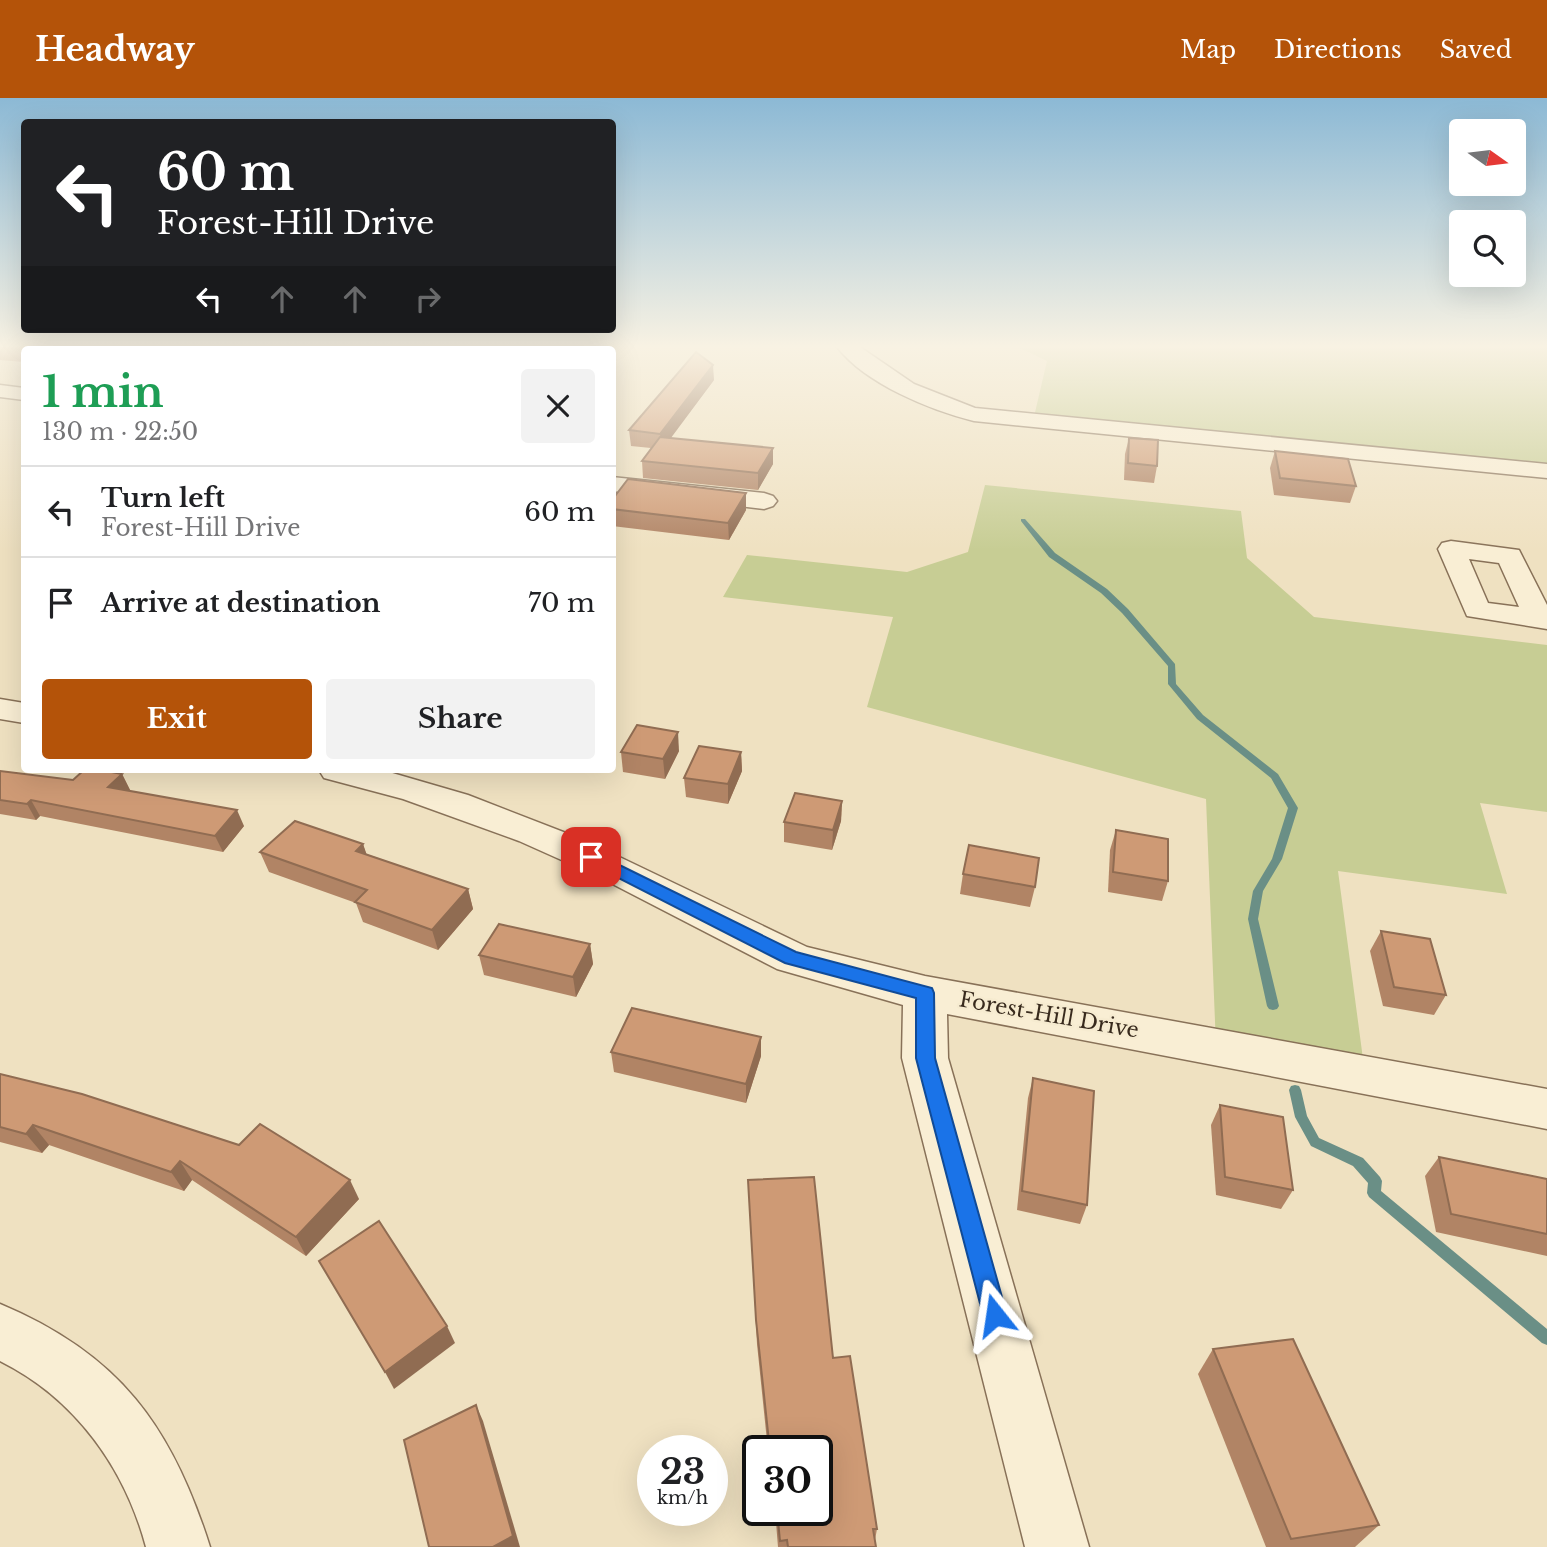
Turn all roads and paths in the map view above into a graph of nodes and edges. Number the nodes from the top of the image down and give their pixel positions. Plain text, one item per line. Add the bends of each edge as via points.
1 (980, 415) edge
2 (1547, 471) edge
3 (616, 484) edge
4 (764, 501) dead end
5 (0, 709) edge
6 (21, 712) edge
7 (346, 773) edge
8 (925, 993) junction
9 (1547, 1109) edge
10 (0, 1332) edge
11 (178, 1547) edge
12 (1057, 1547) edge

1 - 2 street
3 - 4 street
5 - 6 street
7 - 8 street, Forest-Hill Drive via 534,833 792,958
8 - 9 street, Forest-Hill Drive
8 - 12 street via 925,1058
10 - 11 street via 25,1342 87,1386 137,1445

